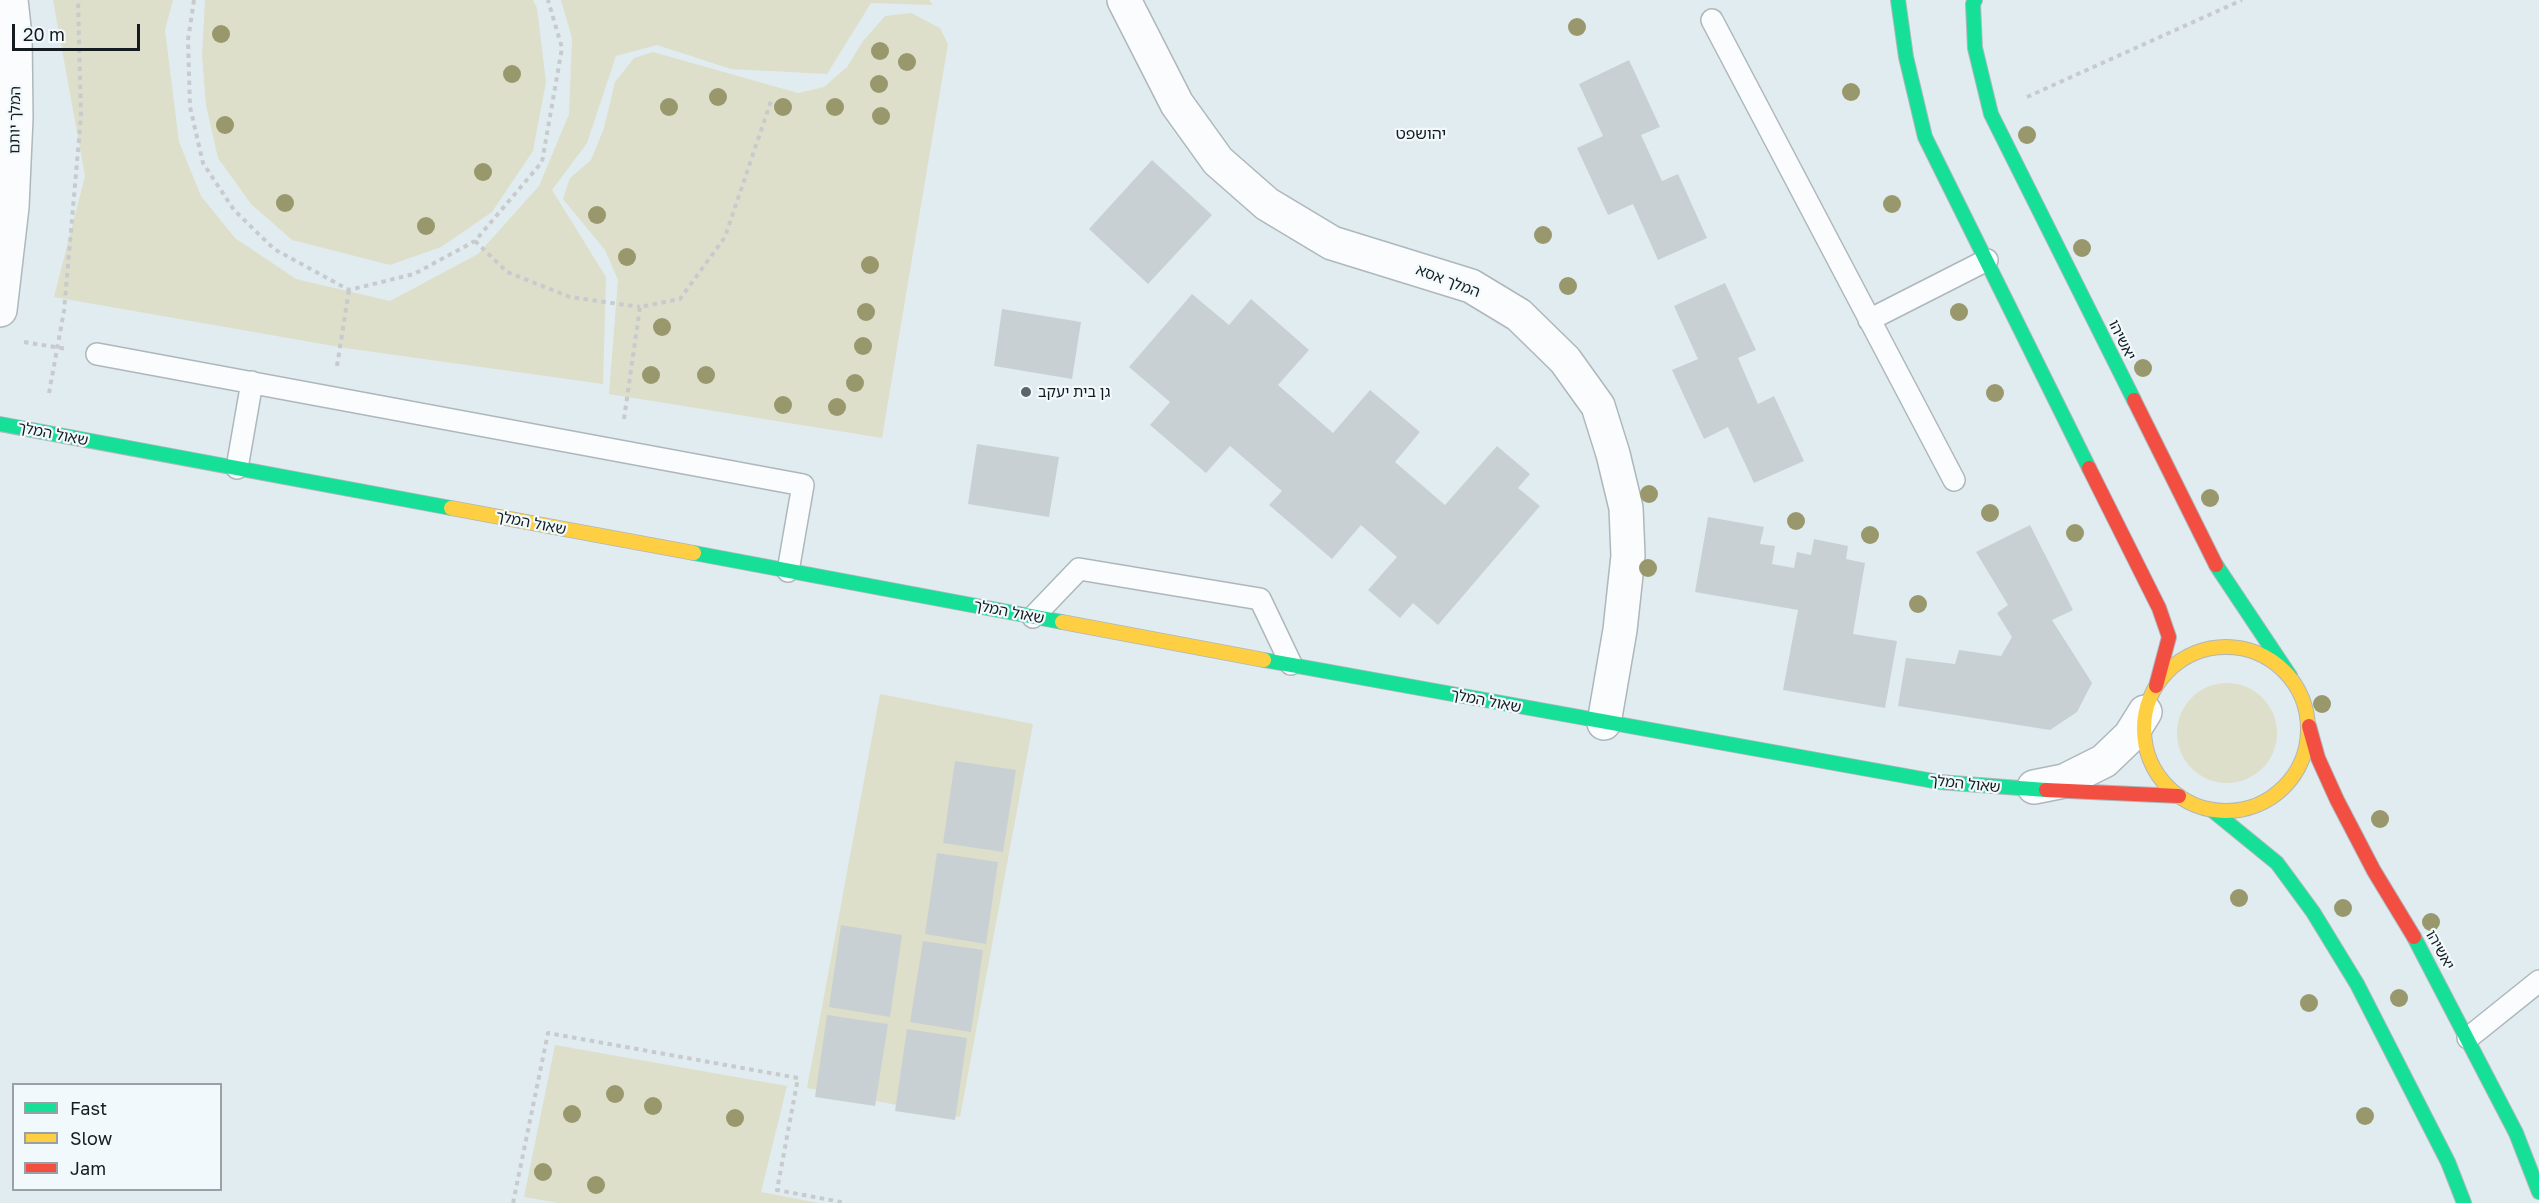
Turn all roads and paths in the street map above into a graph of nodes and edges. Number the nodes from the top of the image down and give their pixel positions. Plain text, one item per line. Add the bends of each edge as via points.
1 (11, 0) edge
2 (78, 0) edge
3 (194, 0) edge
4 (548, 0) edge
5 (1124, 0) edge
6 (1899, 0) edge
7 (1975, 0) edge
8 (2242, 0) edge
9 (1712, 20) dead end
10 (771, 101) dead end
11 (1991, 114) junction
12 (475, 241) junction
13 (1987, 260) junction
14 (350, 290) junction
15 (640, 307) junction
16 (0, 310) edge
17 (1869, 320) junction
18 (23, 341) dead end
19 (57, 347) junction
20 (97, 354) joint
21 (252, 382) junction
22 (331, 397) junction
23 (0, 424) edge
24 (42, 432) junction
25 (620, 451) junction
26 (237, 468) junction
27 (1954, 480) dead end
28 (788, 571) junction
29 (1033, 617) junction
30 (1290, 664) junction
31 (2290, 676) junction
32 (2150, 699) junction
33 (1604, 723) junction
34 (2309, 726) junction
35 (2019, 789) junction
36 (2179, 796) junction
37 (2212, 810) junction
38 (2539, 981) edge
39 (2468, 1038) junction
40 (2539, 1192) edge
41 (513, 1203) edge
42 (846, 1203) edge
43 (2464, 1203) edge

1 - 16 street, המלך יותם via 16,118 12,207
2 - 19 path via 81,116 64,311
3 - 14 path via 188,40 190,107 203,163 234,210 274,249
4 - 12 path via 562,48 542,162
5 - 33 street, המלך אסא via 1177,104 1218,161 1267,204 1332,243 1471,286 1519,315 1565,360 1599,406 1626,508 1628,556
6 - 13 street via 1906,57 1925,137
7 - 11 street, יאשיהו via 1975,48
8 - 11 path
9 - 17 lane
10 - 15 path via 725,237 680,299
11 - 31 street, יאשיהו via 2220,573
12 - 14 path via 414,274
12 - 15 path via 507,272 549,289 570,297
13 - 17 lane
13 - 32 street via 2159,608 2169,637
14 - 22 path
15 - 25 path
17 - 27 lane
18 - 19 path
19 - 20 path
19 - 24 path
20 - 21 lane
21 - 22 lane
21 - 26 lane
22 - 25 lane
23 - 24 street, שאול המלך
24 - 26 street, שאול המלך
25 - 28 lane via 803,485
26 - 28 street, שאול המלך
28 - 29 street, שאול המלך
29 - 30 street, שאול המלך
29 - 30 lane via 1079,569 1260,599
30 - 33 street, שאול המלך
31 - 32 street via 2270,659 2246,649 2220,646 2195,653 2172,666
31 - 34 street via 2303,699
32 - 35 street, שאול המלך via 2130,736 2104,761 2064,781
32 - 36 street via 2144,736 2150,759 2161,780
33 - 35 street, שאול המלך via 1939,782
34 - 37 street via 2306,750 2296,772 2280,790 2260,804
34 - 39 street, יאשיהו via 2337,800
35 - 36 street, שאול המלך
36 - 37 street
37 - 43 street via 2277,863 2313,912 2362,994 2448,1162
38 - 39 lane
39 - 40 street, יאשיהו via 2516,1132
41 - 42 path via 548,1033 798,1078 777,1190

